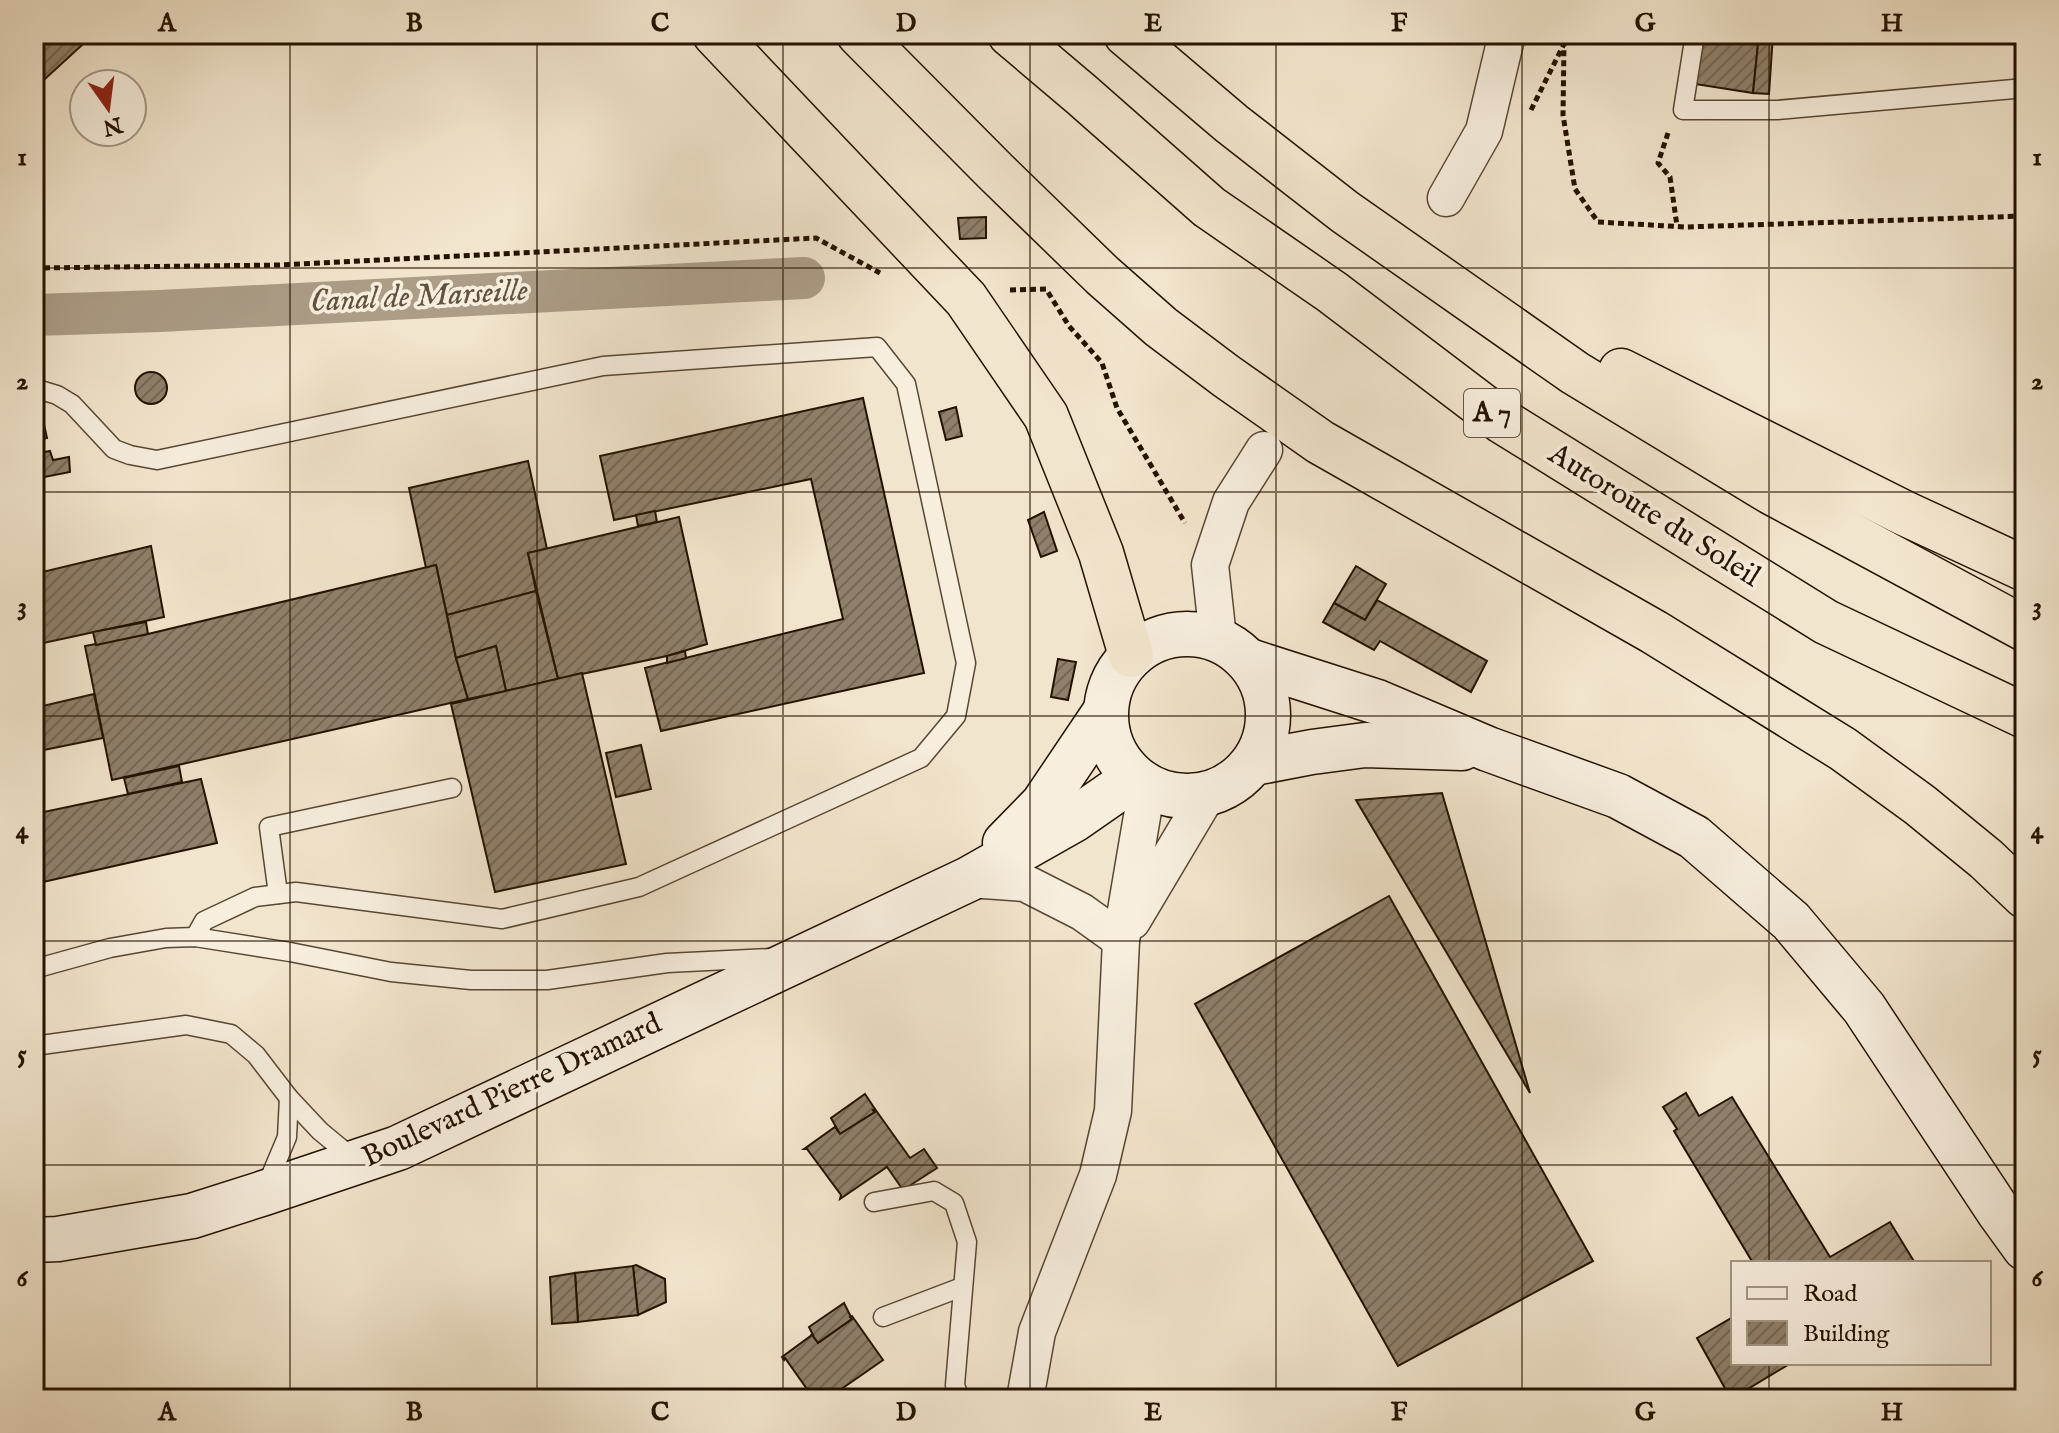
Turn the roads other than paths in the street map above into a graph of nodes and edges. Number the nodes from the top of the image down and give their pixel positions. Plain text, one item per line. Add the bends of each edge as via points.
1 (715, 34) edge
2 (859, 34) edge
3 (1010, 34) edge
4 (1126, 34) edge
5 (1507, 34) edge
6 (1695, 34) edge
7 (2025, 88) edge
8 (1446, 198) dead end
9 (1449, 285) junction
10 (34, 388) edge
11 (1264, 450) dead end
12 (2025, 569) edge
13 (2025, 629) edge
14 (1234, 650) junction
15 (1131, 655) junction
16 (1105, 712) junction
17 (2025, 716) edge
18 (1488, 749) junction
19 (1254, 763) junction
20 (1141, 783) junction
21 (452, 788) dead end
22 (1207, 795) junction
23 (969, 879) junction
24 (278, 894) junction
25 (2025, 896) edge
26 (195, 937) junction
27 (1121, 940) junction
28 (802, 957) junction
29 (34, 969) edge
30 (34, 1046) edge
31 (289, 1098) junction
32 (358, 1162) junction
33 (264, 1193) junction
34 (874, 1202) dead end
35 (34, 1240) edge
36 (2025, 1248) edge
37 (962, 1287) junction
38 (883, 1317) dead end
39 (960, 1399) edge
40 (1025, 1399) edge

1 - 15 highway via 966,299 1046,416 1101,553
2 - 25 highway via 1102,275 1226,376 1320,442 1654,632 1843,749 1920,805
3 - 17 highway, Autoroute du Soleil / A 7 via 1209,207 1502,421 1826,622
4 - 9 highway, A 7 via 1307,183
5 - 8 street via 1484,131
6 - 7 lane via 1683,110 1777,110
9 - 12 highway
9 - 13 highway, A 7 via 1575,373 1771,492
10 - 24 lane via 72,404 114,449 157,460 603,366 877,347 906,384 966,663 956,716 921,758 639,887 502,919
11 - 14 street via 1231,502 1210,565
14 - 15 street via 1188,633 1157,639
14 - 18 street
14 - 19 street via 1266,692 1268,729
15 - 16 street via 1112,681
16 - 20 street via 1112,749
16 - 23 street, Boulevard Pierre Dramard via 1043,804
18 - 19 street via 1365,745
18 - 36 street via 1618,796 1694,837 1791,921 1864,1008
19 - 22 street via 1233,783
20 - 22 street via 1176,796
20 - 23 street, Boulevard Pierre Dramard
20 - 27 street
21 - 24 lane via 269,827
22 - 27 street
23 - 27 street via 1025,883 1082,912
23 - 28 street, Boulevard Pierre Dramard
24 - 26 lane via 255,897 204,921
26 - 28 lane via 391,972 471,980 547,980 667,963
26 - 29 lane via 110,948
27 - 40 street via 1113,1111 1098,1175 1037,1332
28 - 32 street, Boulevard Pierre Dramard via 398,1148
30 - 31 lane via 186,1025 231,1034 256,1055
31 - 32 lane
31 - 33 lane via 287,1137
32 - 33 street, Boulevard Pierre Dramard
33 - 35 street, Boulevard Pierre Dramard via 192,1216
34 - 37 lane via 934,1191 954,1203 967,1242
37 - 38 lane
37 - 39 lane via 955,1385

